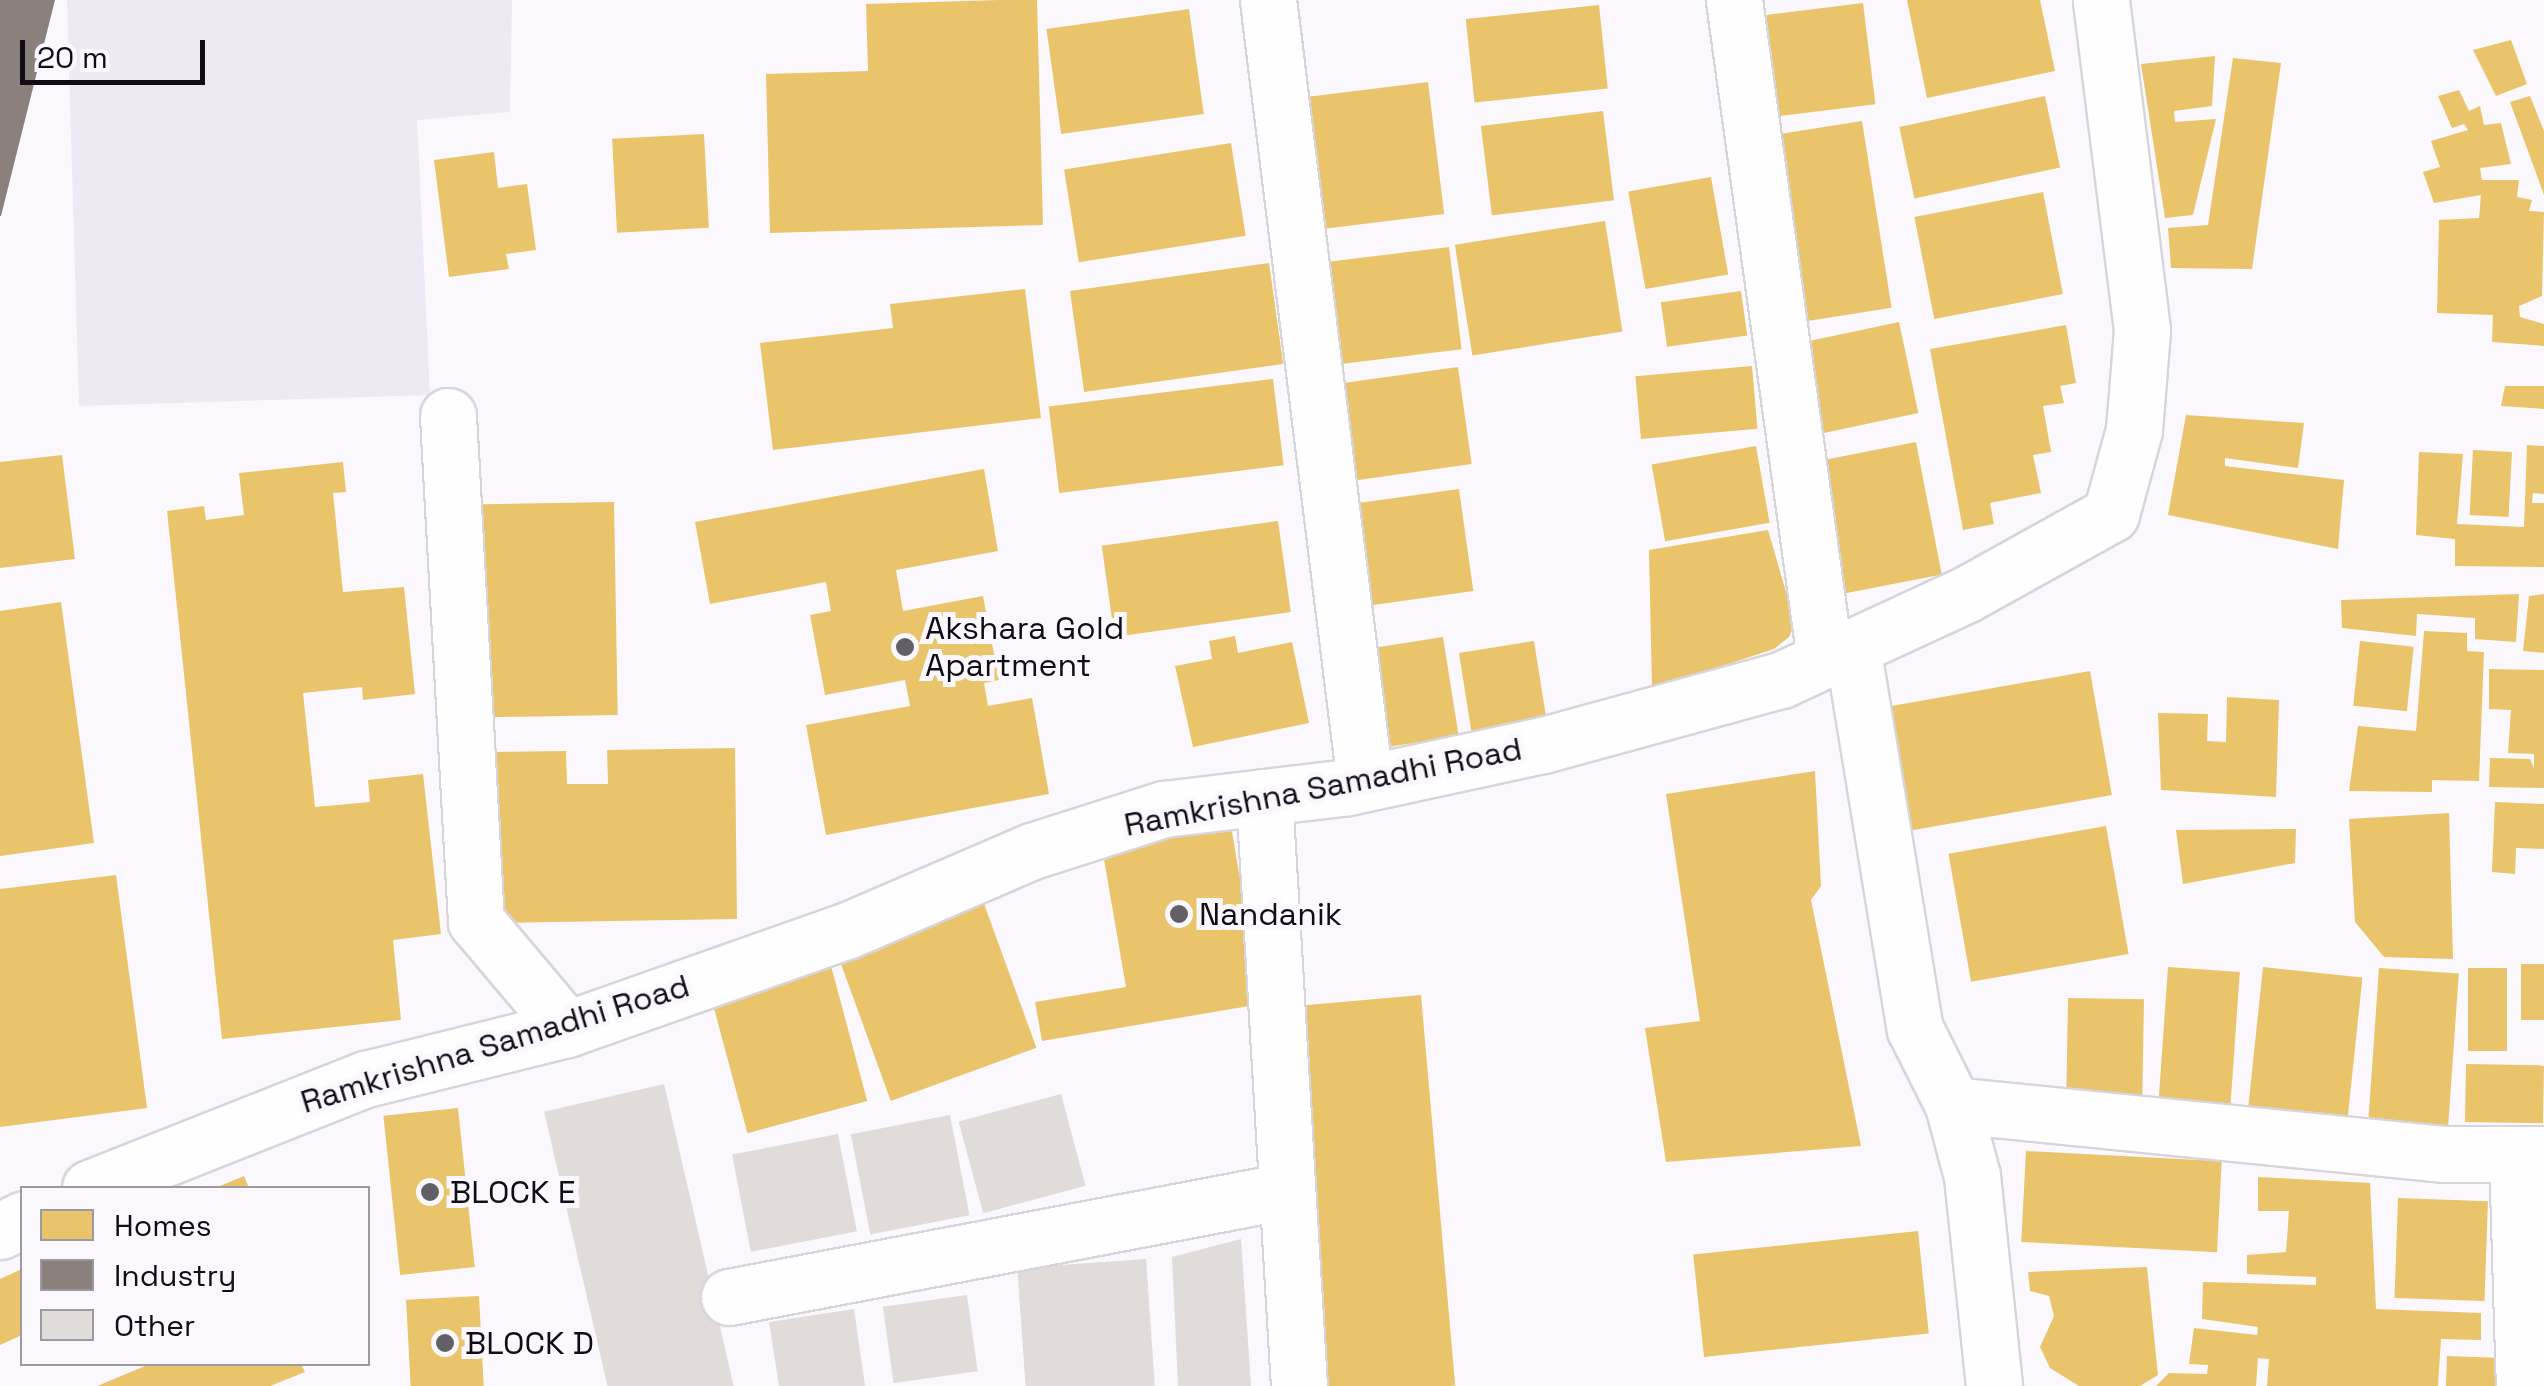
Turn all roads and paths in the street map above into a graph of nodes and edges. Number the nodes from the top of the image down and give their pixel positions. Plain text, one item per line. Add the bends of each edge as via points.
1 (1268, 0) edge
2 (1734, 0) edge
3 (2101, 0) edge
4 (448, 416) dead end
5 (1838, 653) junction
6 (1365, 782) junction
7 (1264, 797) junction
8 (566, 1029) junction
9 (1952, 1105) junction
10 (2531, 1154) edge
11 (95, 1186) edge
12 (1286, 1191) junction
13 (729, 1297) dead end
14 (1299, 1386) edge
15 (1994, 1386) edge
16 (2524, 1386) edge

1 - 6 street
2 - 5 street
3 - 5 street, Ramkrishna Samadhi Road via 2142,330 2134,430 2111,514 1965,595
4 - 8 street via 476,922
5 - 6 street, Ramkrishna Samadhi Road via 1781,680 1543,745
5 - 9 street via 1915,1029
6 - 7 street, Ramkrishna Samadhi Road
7 - 8 street, Ramkrishna Samadhi Road via 1164,809 1032,851 846,931
7 - 12 street
8 - 11 street, Ramkrishna Samadhi Road via 366,1079
9 - 10 street via 2445,1154
9 - 15 street via 1972,1176
10 - 16 street
12 - 13 street
12 - 14 street

